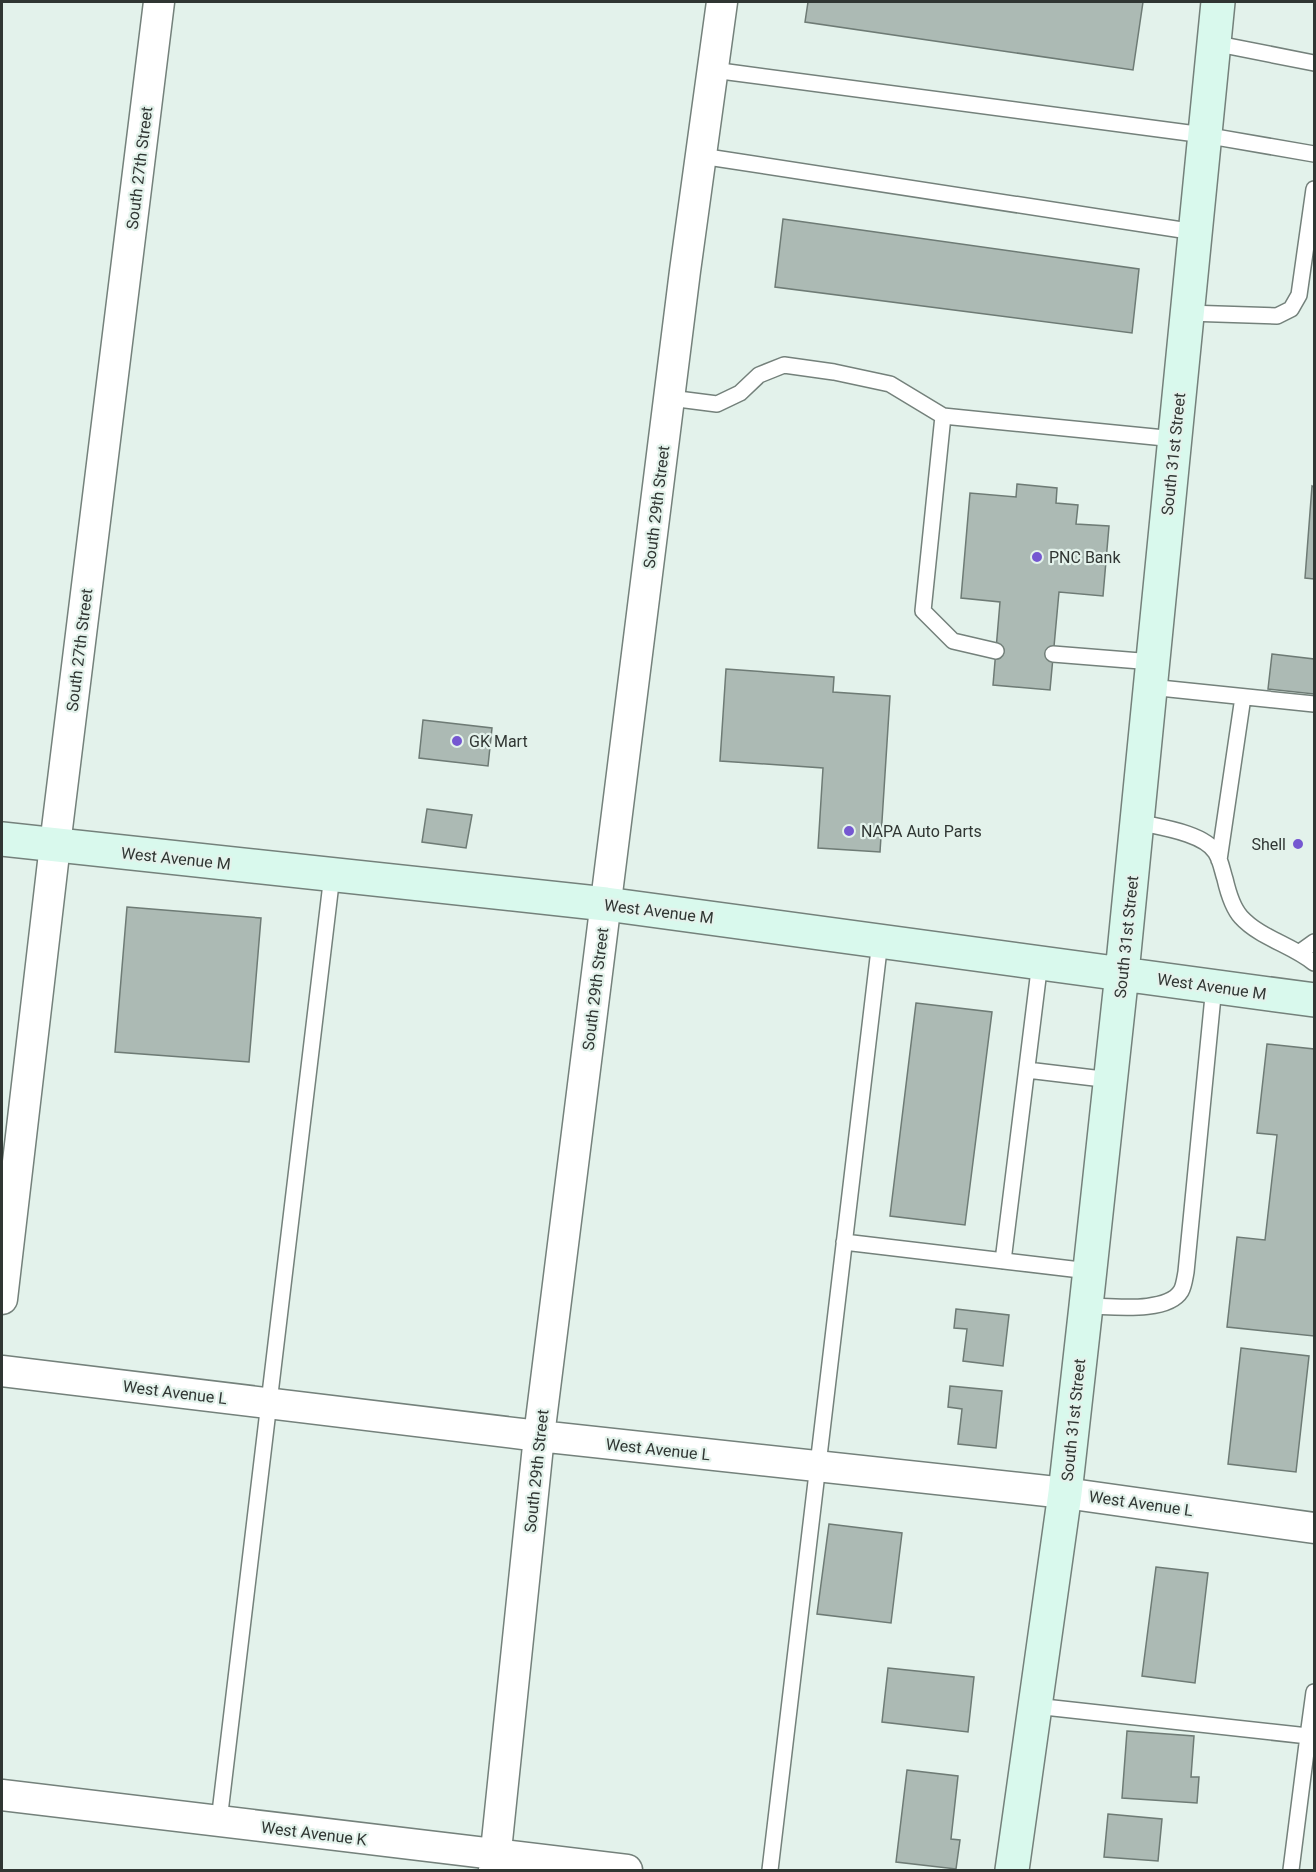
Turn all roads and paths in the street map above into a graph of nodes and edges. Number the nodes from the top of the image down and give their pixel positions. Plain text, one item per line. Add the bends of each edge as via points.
1 (159, 2) edge
2 (722, 2) edge
3 (1218, 2) edge
4 (1214, 43) junction
5 (1314, 63) edge
6 (713, 70) junction
7 (1204, 135) junction
8 (1314, 154) edge
9 (701, 156) junction
10 (1314, 189) edge
11 (1195, 232) junction
12 (1187, 313) junction
13 (669, 398) junction
14 (943, 416) junction
15 (1175, 439) junction
16 (996, 651) dead end
17 (1053, 654) dead end
18 (1151, 675) junction
19 (1243, 697) junction
20 (1314, 704) edge
21 (1137, 822) junction
22 (2, 839) edge
23 (55, 845) junction
24 (1219, 860) junction
25 (332, 875) junction
26 (606, 904) junction
27 (880, 941) junction
28 (1314, 942) edge
29 (1300, 952) junction
30 (1040, 962) junction
31 (1314, 963) edge
32 (1122, 973) junction
33 (1214, 986) junction
34 (1314, 1000) edge
35 (1027, 1070) junction
36 (1111, 1080) junction
37 (844, 1242) junction
38 (1003, 1261) junction
39 (1089, 1270) junction
40 (2, 1299) edge
41 (1086, 1306) junction
42 (2, 1371) edge
43 (269, 1403) junction
44 (539, 1436) junction
45 (818, 1466) junction
46 (1065, 1493) junction
47 (1314, 1528) edge
48 (1314, 1692) edge
49 (1035, 1706) junction
50 (1308, 1736) junction
51 (2, 1796) edge
52 (219, 1821) junction
53 (495, 1863) edge
54 (627, 1870) edge
55 (770, 1870) edge
56 (1012, 1870) edge
57 (1291, 1870) edge

1 - 23 street, South 27th Street
2 - 6 street, South 29th Street
3 - 4 main road, South 31st Street
4 - 5 lane
4 - 7 main road, South 31st Street
6 - 7 lane
6 - 9 street, South 29th Street
7 - 8 lane
7 - 11 main road, South 31st Street
9 - 11 lane
9 - 13 street, South 29th Street
10 - 12 lane via 1299,295 1291,309 1277,315
11 - 12 main road, South 31st Street
12 - 15 main road, South 31st Street
13 - 14 lane via 717,404 740,393 759,375 784,365 890,384
13 - 26 street, South 29th Street
14 - 15 lane
14 - 16 lane via 923,611 954,641
15 - 18 main road, South 31st Street
17 - 18 lane
18 - 19 lane
18 - 21 main road, South 31st Street
19 - 20 lane
19 - 24 lane
21 - 24 lane via 1204,840
21 - 32 main road, South 31st Street
22 - 23 main road, West Avenue M
23 - 25 main road, West Avenue M
23 - 40 street, South 27th Street
24 - 29 lane via 1240,916
25 - 26 main road, West Avenue M
25 - 43 lane
26 - 27 main road, West Avenue M
26 - 44 street, South 29th Street
27 - 30 main road, West Avenue M
27 - 37 lane
28 - 29 lane
29 - 31 lane
30 - 32 main road, West Avenue M
30 - 35 lane
32 - 33 main road, West Avenue M
32 - 36 main road, South 31st Street
33 - 34 main road, West Avenue M
33 - 41 lane via 1182,1290 1171,1301 1152,1306
35 - 36 lane
35 - 38 lane
36 - 39 main road, South 31st Street
37 - 38 lane
37 - 45 lane
38 - 39 lane
39 - 41 main road, South 31st Street
41 - 46 main road, South 31st Street
42 - 43 street, West Avenue L
43 - 44 street, West Avenue L
43 - 52 lane
44 - 45 street, West Avenue L
44 - 53 street, South 29th Street
45 - 46 street, West Avenue L
45 - 55 lane
46 - 47 street, West Avenue L
46 - 49 main road, South 31st Street
48 - 50 lane
49 - 50 lane
49 - 56 main road, South 31st Street
50 - 57 lane
51 - 52 street, West Avenue K
52 - 53 street, West Avenue K
53 - 54 street, West Avenue K

